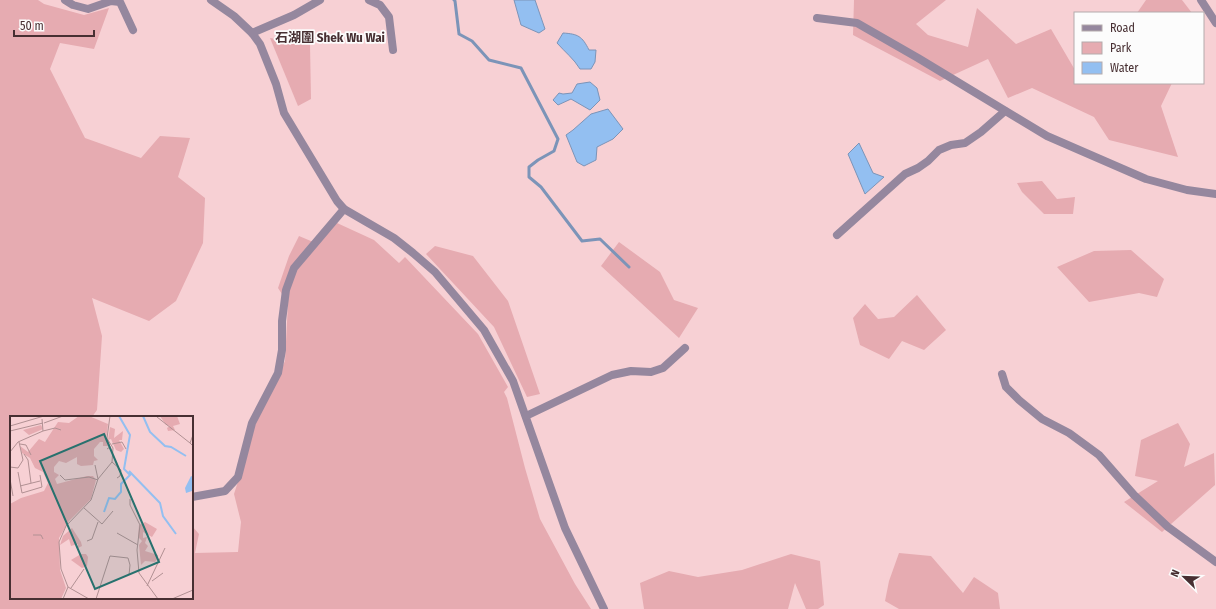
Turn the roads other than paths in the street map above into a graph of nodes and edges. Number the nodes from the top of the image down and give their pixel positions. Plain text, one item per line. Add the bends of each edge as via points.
1 (65, 0) edge
2 (211, 0) edge
3 (320, 0) edge
4 (369, 0) edge
5 (1201, 0) edge
6 (817, 18) dead end
7 (1216, 24) edge
8 (133, 30) dead end
9 (252, 33) junction
10 (393, 50) dead end
11 (1005, 111) junction
12 (1216, 194) edge
13 (344, 209) junction
14 (837, 235) dead end
15 (685, 348) dead end
16 (1002, 374) dead end
17 (526, 416) junction
18 (193, 497) edge
19 (1216, 562) edge
20 (604, 609) edge

1 - 8 street via 88,9 111,1 120,2
2 - 9 street
3 - 9 street via 294,15
4 - 10 street via 380,5 389,17
5 - 7 street
6 - 11 street via 857,23
9 - 13 street via 260,44 276,84 284,113
11 - 12 street via 1047,136 1146,179 1187,190
11 - 14 street via 965,143 939,150 918,168 905,174
13 - 17 street via 394,238 435,272 484,330 513,381
13 - 18 street via 294,268 286,290 278,373 252,423 238,478 225,491
15 - 17 street via 663,368 651,372 631,371 612,375
16 - 19 street via 1006,386 1019,400 1042,419 1069,433 1099,455 1168,527
17 - 20 street via 565,528

